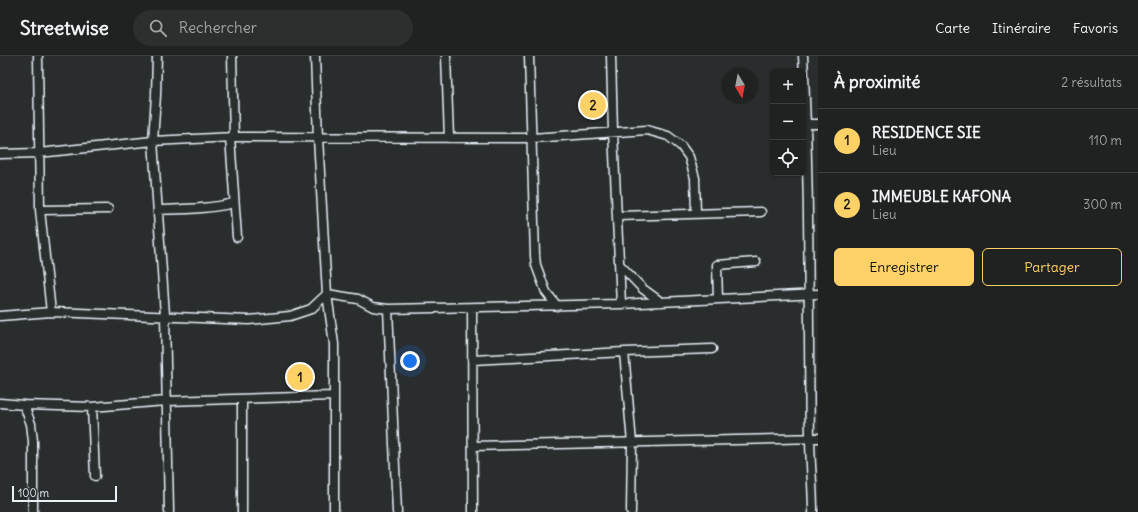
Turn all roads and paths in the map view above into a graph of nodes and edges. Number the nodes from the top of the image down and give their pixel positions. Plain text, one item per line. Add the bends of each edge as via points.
1 (38, 56) edge
2 (157, 56) edge
3 (232, 56) edge
4 (315, 56) edge
5 (446, 56) edge
6 (529, 56) edge
7 (611, 56) edge
8 (803, 56) edge
9 (807, 124) junction
10 (818, 124) edge
11 (613, 132) junction
12 (232, 137) junction
13 (318, 138) junction
14 (449, 138) junction
15 (532, 138) junction
16 (153, 141) junction
17 (39, 153) junction
18 (0, 154) edge
19 (234, 203) junction
20 (108, 209) dead end
21 (40, 210) junction
22 (158, 210) junction
23 (761, 212) dead end
24 (696, 214) junction
25 (617, 216) junction
26 (237, 237) dead end
27 (756, 262) dead end
28 (620, 265) junction
29 (327, 294) junction
30 (814, 294) edge
31 (718, 299) junction
32 (661, 302) junction
33 (621, 304) junction
34 (557, 306) junction
35 (472, 308) junction
36 (388, 310) junction
37 (51, 312) junction
38 (165, 315) junction
39 (0, 316) edge
40 (712, 349) dead end
41 (624, 352) junction
42 (473, 360) junction
43 (333, 396) junction
44 (242, 398) junction
45 (166, 401) junction
46 (0, 403) edge
47 (24, 405) junction
48 (92, 407) junction
49 (814, 438) edge
50 (632, 442) junction
51 (473, 446) junction
52 (95, 476) dead end
53 (33, 512) edge
54 (168, 512) edge
55 (242, 512) edge
56 (334, 512) edge
57 (397, 512) edge
58 (472, 512) edge
59 (631, 512) edge
60 (813, 512) edge

1 - 17 street
2 - 16 street
3 - 12 street
4 - 13 street
5 - 14 street
6 - 15 street
7 - 11 street
8 - 9 street
9 - 10 street
9 - 30 street
11 - 15 street
11 - 24 street via 647,130 668,136 681,146 689,157 695,178
11 - 25 street
12 - 13 street
12 - 16 street
12 - 19 street
13 - 14 street
13 - 29 street
14 - 15 street
15 - 34 street via 536,261 546,292
16 - 17 street
16 - 22 street
17 - 18 street
17 - 21 street
19 - 22 street via 203,209
19 - 26 street
20 - 21 street
21 - 37 street
22 - 38 street
23 - 24 street
24 - 25 street
25 - 28 street
27 - 31 street via 717,265
28 - 32 street via 643,289
28 - 33 street
29 - 36 street via 358,299 373,307
29 - 38 street via 311,309 290,316 249,320
29 - 43 street via 334,344
30 - 31 street
30 - 49 street
31 - 32 street
32 - 33 street
33 - 34 street
34 - 35 street
35 - 36 street
35 - 42 street
36 - 57 street
37 - 38 street
37 - 39 street
38 - 45 street
40 - 41 street
41 - 42 street
41 - 50 street
42 - 51 street
43 - 44 street
43 - 56 street
44 - 45 street
44 - 55 street
45 - 48 street
45 - 54 street
46 - 47 street
47 - 48 street
47 - 53 street via 33,441
48 - 52 street
49 - 50 street
49 - 60 street
50 - 51 street
50 - 59 street
51 - 58 street

